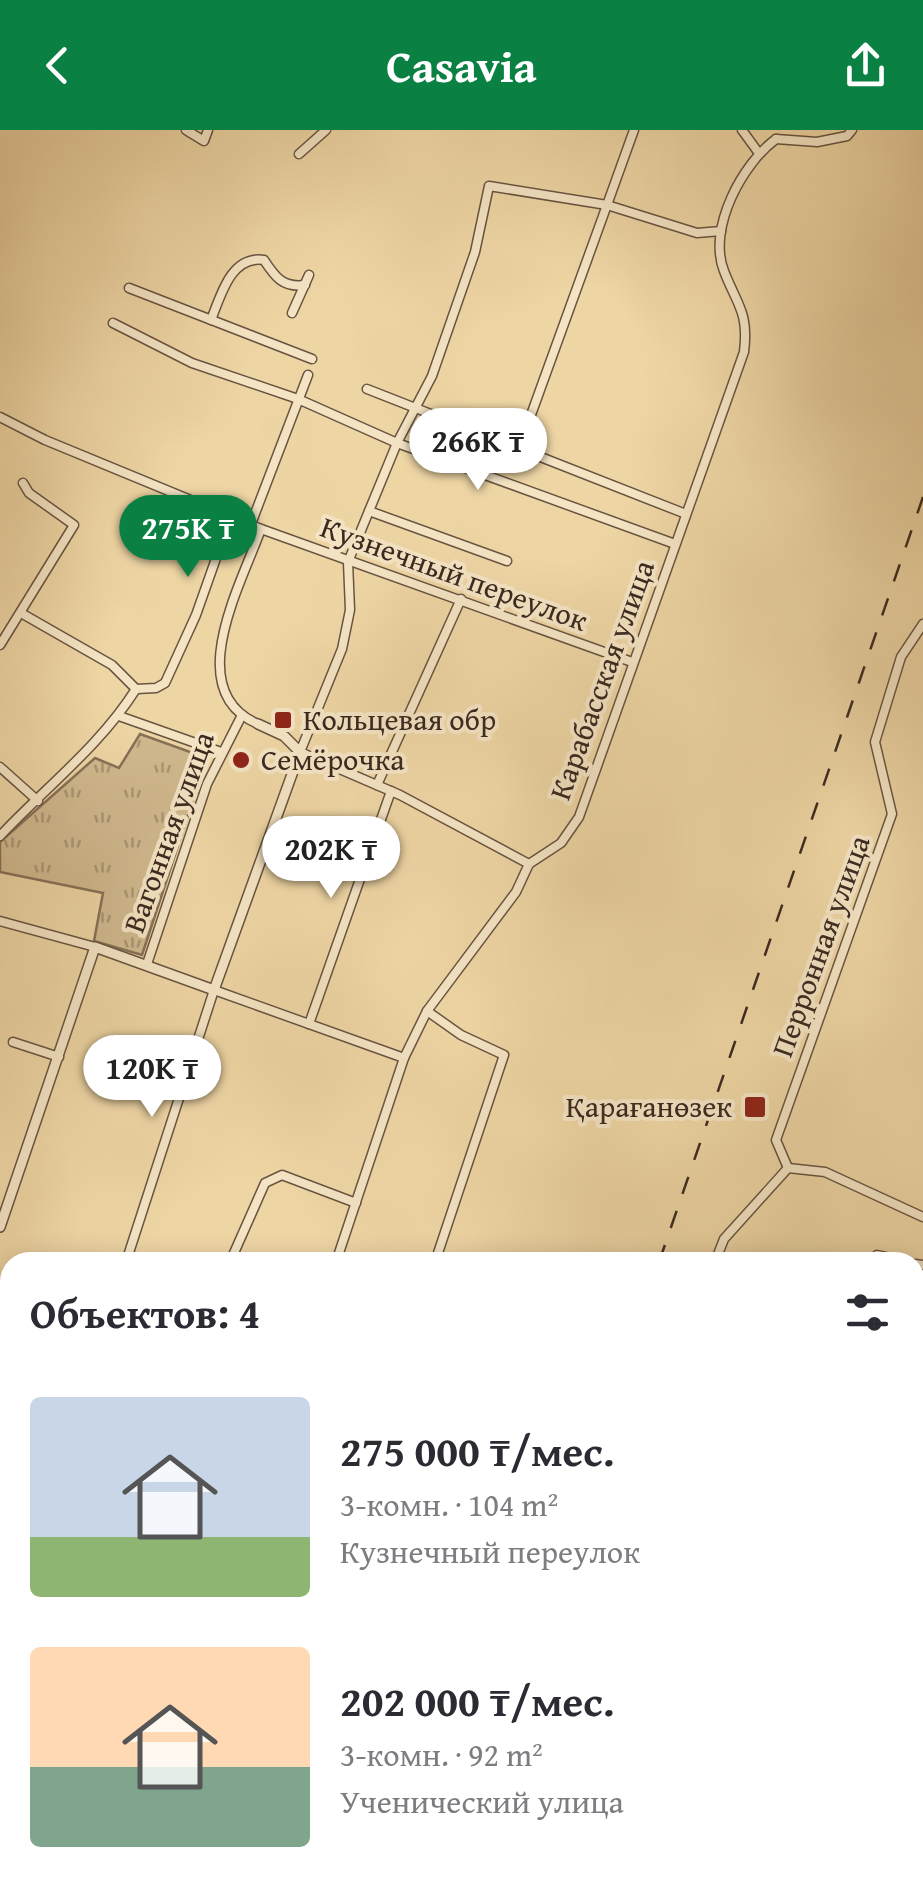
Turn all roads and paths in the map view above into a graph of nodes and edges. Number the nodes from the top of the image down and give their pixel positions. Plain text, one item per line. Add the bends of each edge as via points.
1 (186, 130) edge
2 (208, 130) edge
3 (326, 130) edge
4 (634, 130) edge
5 (742, 130) edge
6 (852, 130) edge
7 (778, 134) edge
8 (758, 152) junction
9 (299, 154) dead end
10 (608, 205) junction
11 (721, 231) junction
12 (310, 275) dead end
13 (306, 284) junction
14 (130, 288) dead end
15 (292, 314) dead end
16 (211, 320) junction
17 (113, 323) dead end
18 (312, 359) dead end
19 (308, 375) dead end
20 (367, 389) dead end
21 (298, 398) junction
22 (416, 406) junction
23 (0, 417) edge
24 (396, 443) junction
25 (519, 448) junction
26 (24, 483) dead end
27 (368, 511) junction
28 (686, 514) junction
29 (230, 516) junction
30 (250, 524) junction
31 (260, 528) junction
32 (675, 544) junction
33 (507, 561) dead end
34 (348, 562) junction
35 (462, 599) junction
36 (21, 612) junction
37 (923, 624) edge
38 (0, 645) edge
39 (632, 662) junction
40 (136, 689) junction
41 (119, 716) junction
42 (240, 717) junction
43 (258, 724) joint
44 (221, 752) junction
45 (300, 752) junction
46 (0, 767) edge
47 (377, 785) junction
48 (391, 791) junction
49 (38, 800) junction
50 (0, 836) edge
51 (529, 864) junction
52 (0, 920) edge
53 (95, 947) junction
54 (147, 964) junction
55 (214, 990) junction
56 (427, 1010) junction
57 (309, 1024) junction
58 (14, 1042) dead end
59 (59, 1057) junction
60 (404, 1058) junction
61 (788, 1168) junction
62 (356, 1204) junction
63 (923, 1217) edge
64 (0, 1227) edge
65 (129, 1252) edge
66 (234, 1252) edge
67 (339, 1252) edge
68 (438, 1252) edge
69 (719, 1252) edge

1 - 2 street via 204,140
3 - 9 street
4 - 10 street
5 - 8 street
6 - 7 street via 818,142
7 - 8 street
8 - 11 street
10 - 11 street via 697,233
10 - 22 street via 490,186 470,266
10 - 25 street
11 - 28 street, Карабасская улица via 724,270 748,328
12 - 13 street
13 - 15 street
13 - 16 street via 289,286 264,260 249,260 235,269
14 - 16 street
16 - 18 street
17 - 21 street via 192,363
19 - 21 street
20 - 22 street
21 - 24 street
21 - 30 street
22 - 24 street
22 - 25 street
23 - 29 street, Кузнечный переулок
24 - 27 street
24 - 32 street
25 - 28 street
26 - 36 street via 74,525
27 - 33 street, Кузнечный переулок
27 - 34 street
28 - 32 street, Карабасская улица
29 - 30 street, Кузнечный переулок
29 - 40 street via 164,683
30 - 31 street, Кузнечный переулок
31 - 34 street, Кузнечный переулок
31 - 42 street via 217,656 219,683
32 - 39 street, Карабасская улица
34 - 35 street, Кузнечный переулок
34 - 45 street via 350,610 342,650
35 - 39 street, Кузнечный переулок
35 - 47 street
36 - 38 street
36 - 40 street via 112,665
37 - 61 street, Перронная улица via 901,657 876,742 892,814 776,1140
39 - 51 street, Карабасская улица via 579,817 562,843
40 - 41 street
41 - 44 street
41 - 49 street
42 - 43 street
42 - 44 street, Вагонная улица
43 - 45 street
44 - 54 street, Вагонная улица
45 - 47 street
45 - 55 street
46 - 49 street
47 - 48 street
48 - 51 street
48 - 57 street
49 - 50 street
51 - 56 street, Карабасская улица via 516,892
52 - 53 street
53 - 54 street, Вагонная улица
53 - 59 street, Вагонная улица
54 - 55 street, Вагонная улица
55 - 57 street
55 - 65 street
56 - 60 street, Карабасская улица
56 - 68 street via 504,1055
57 - 60 street
58 - 59 street
59 - 64 street, Вагонная улица
60 - 62 street, Карабасская улица
61 - 63 street via 825,1172
61 - 69 street
62 - 66 street via 282,1174 265,1184
62 - 67 street, Карабасская улица

